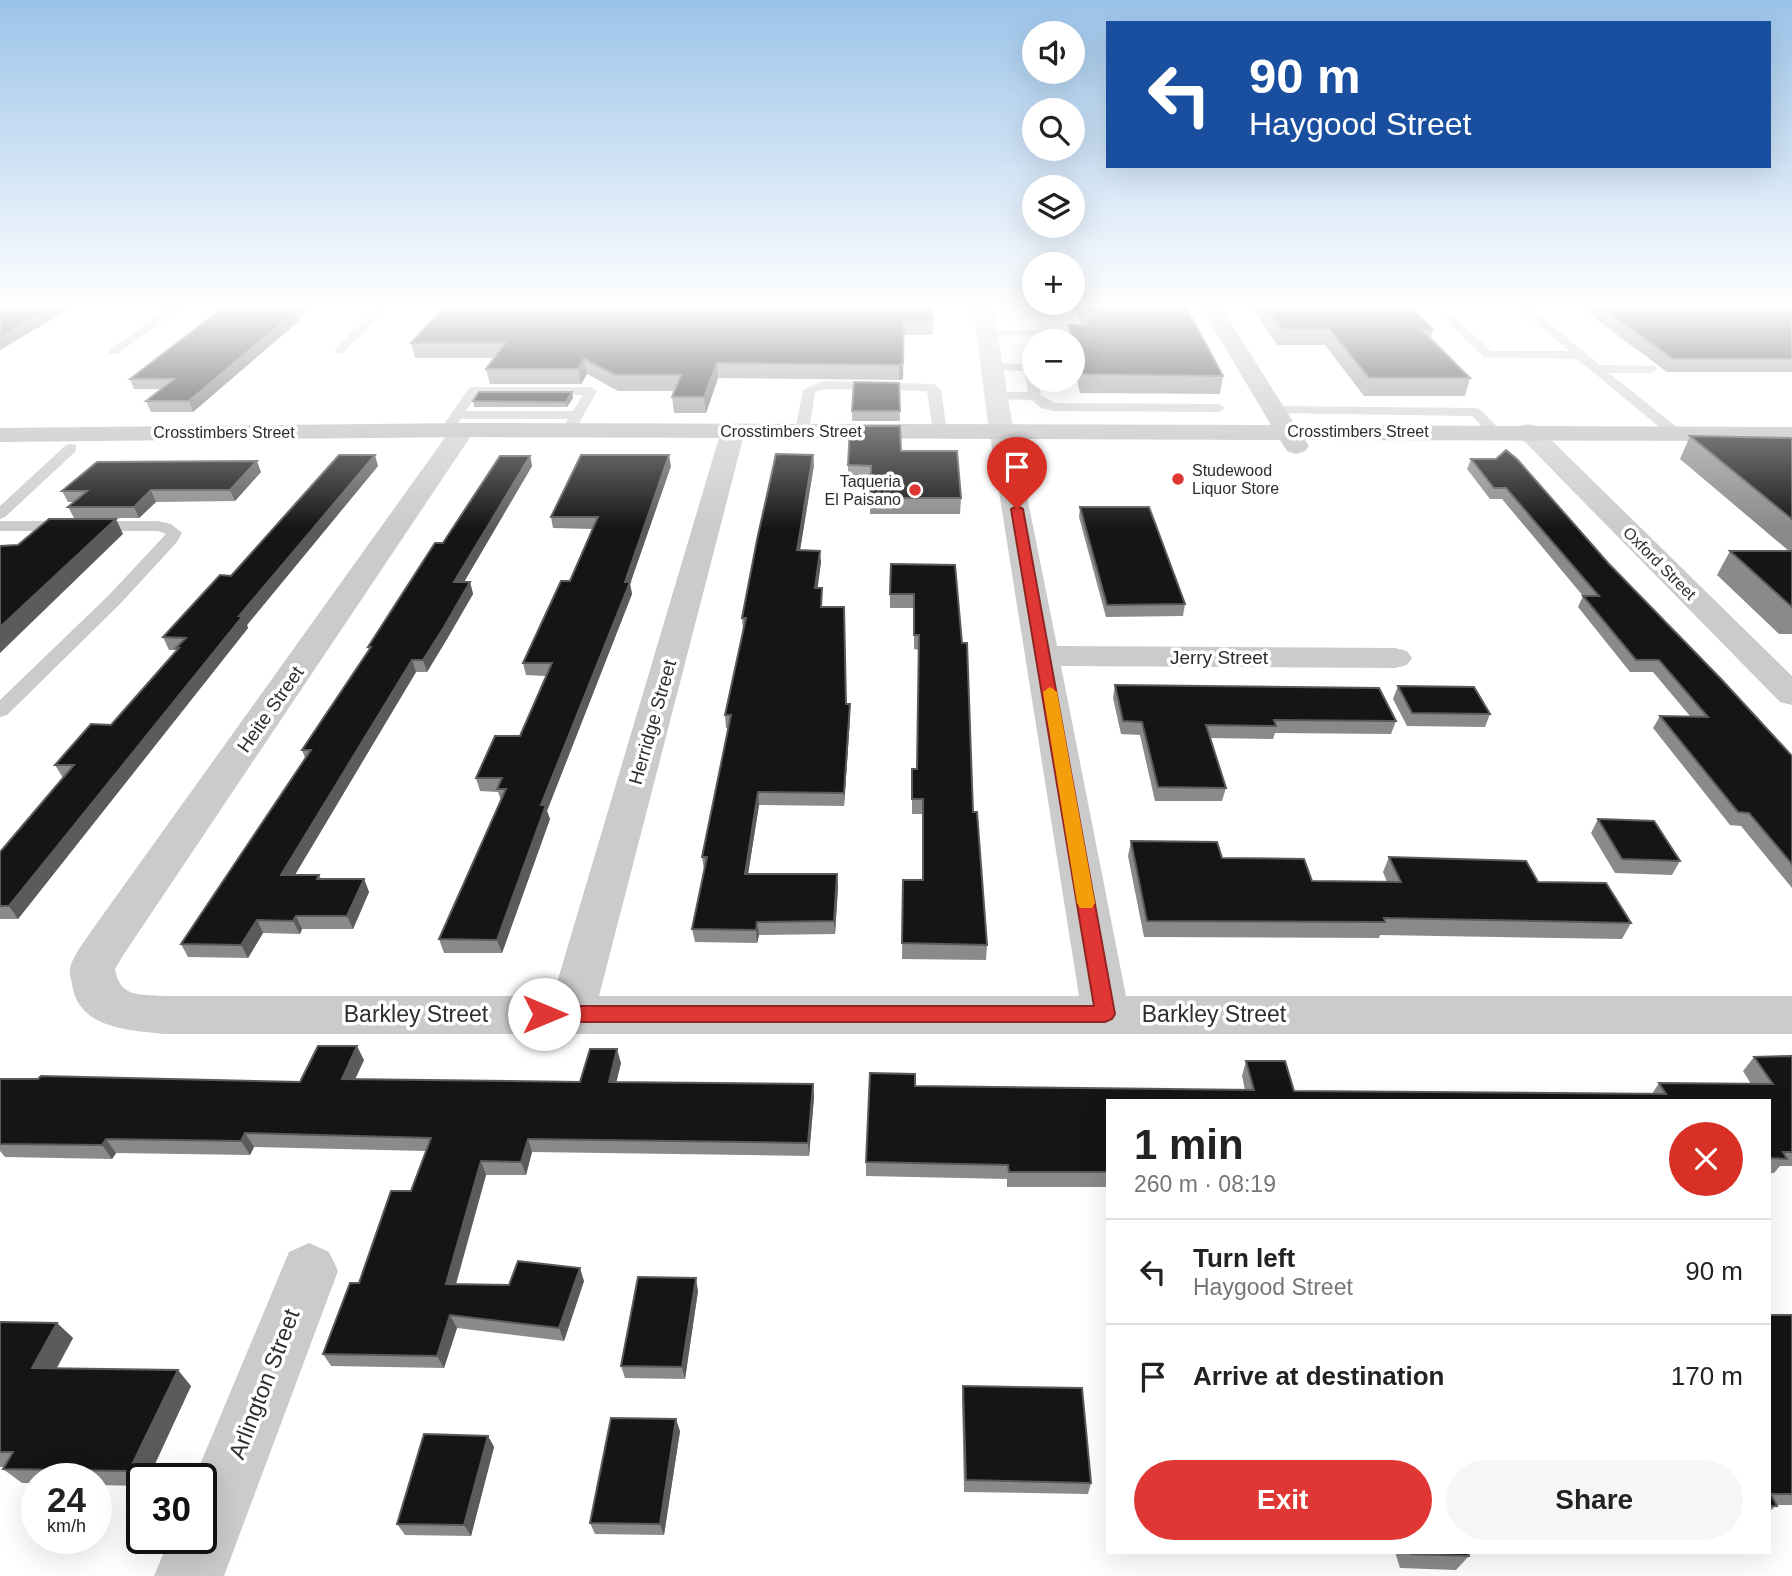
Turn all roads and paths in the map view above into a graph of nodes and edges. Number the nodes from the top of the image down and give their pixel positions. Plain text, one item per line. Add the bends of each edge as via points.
1 (479, 381) edge
2 (994, 381) edge
3 (1031, 381) edge
4 (1256, 381) edge
5 (1611, 381) edge
6 (472, 391) junction
7 (997, 396) junction
8 (1035, 396) junction
9 (495, 403) junction
10 (520, 403) junction
11 (549, 403) junction
12 (1219, 408) edge
13 (573, 423) junction
14 (1286, 429) junction
15 (455, 430) junction
16 (803, 431) junction
17 (940, 432) junction
18 (1674, 432) junction
19 (1792, 434) edge
20 (0, 435) edge
21 (732, 438) junction
22 (1535, 438) junction
23 (1004, 439) junction
24 (81, 440) junction
25 (1792, 448) edge
26 (0, 450) edge
27 (0, 514) edge
28 (0, 526) edge
29 (1044, 656) junction
30 (1395, 658) dead end
31 (1792, 695) edge
32 (0, 711) edge
33 (96, 992) joint
34 (571, 1014) junction
35 (1105, 1014) junction
36 (1792, 1015) edge
37 (309, 1271) dead end
38 (189, 1576) edge

1 - 6 lane
2 - 7 street
3 - 8 lane
4 - 14 main road
5 - 18 lane
6 - 9 lane
6 - 15 lane
7 - 8 lane
7 - 23 street
8 - 12 lane via 1054,407
9 - 10 lane
9 - 10 lane
9 - 15 lane
10 - 11 lane
10 - 11 lane
11 - 13 lane
11 - 13 lane via 591,391
13 - 15 main road, Crosstimbers Street
13 - 21 main road, Crosstimbers Street
14 - 22 main road, Crosstimbers Street
14 - 22 main road, Crosstimbers Street via 1494,431
14 - 23 main road, Crosstimbers Street
15 - 21 main road, Crosstimbers Street
15 - 24 main road, Crosstimbers Street
15 - 33 street, Heite Street via 108,942 92,969
16 - 17 main road, Crosstimbers Street
16 - 17 lane via 809,390 823,385 935,390
16 - 21 main road, Crosstimbers Street
17 - 23 main road, Crosstimbers Street
18 - 19 main road, Crosstimbers Street
18 - 22 main road, Crosstimbers Street
20 - 24 main road, Crosstimbers Street
21 - 23 main road, Crosstimbers Street
21 - 34 street, Herridge Street
22 - 25 main road, Crosstimbers Street
22 - 31 street, Oxford Street
23 - 29 street
24 - 26 main road, Crosstimbers Street
24 - 27 lane
28 - 32 lane via 158,526 174,533 115,600
29 - 30 street, Jerry Street
29 - 35 street
33 - 34 street, Barkley Street via 117,1010 164,1015
34 - 35 street, Barkley Street
35 - 36 street, Barkley Street
37 - 38 street, Arlington Street

